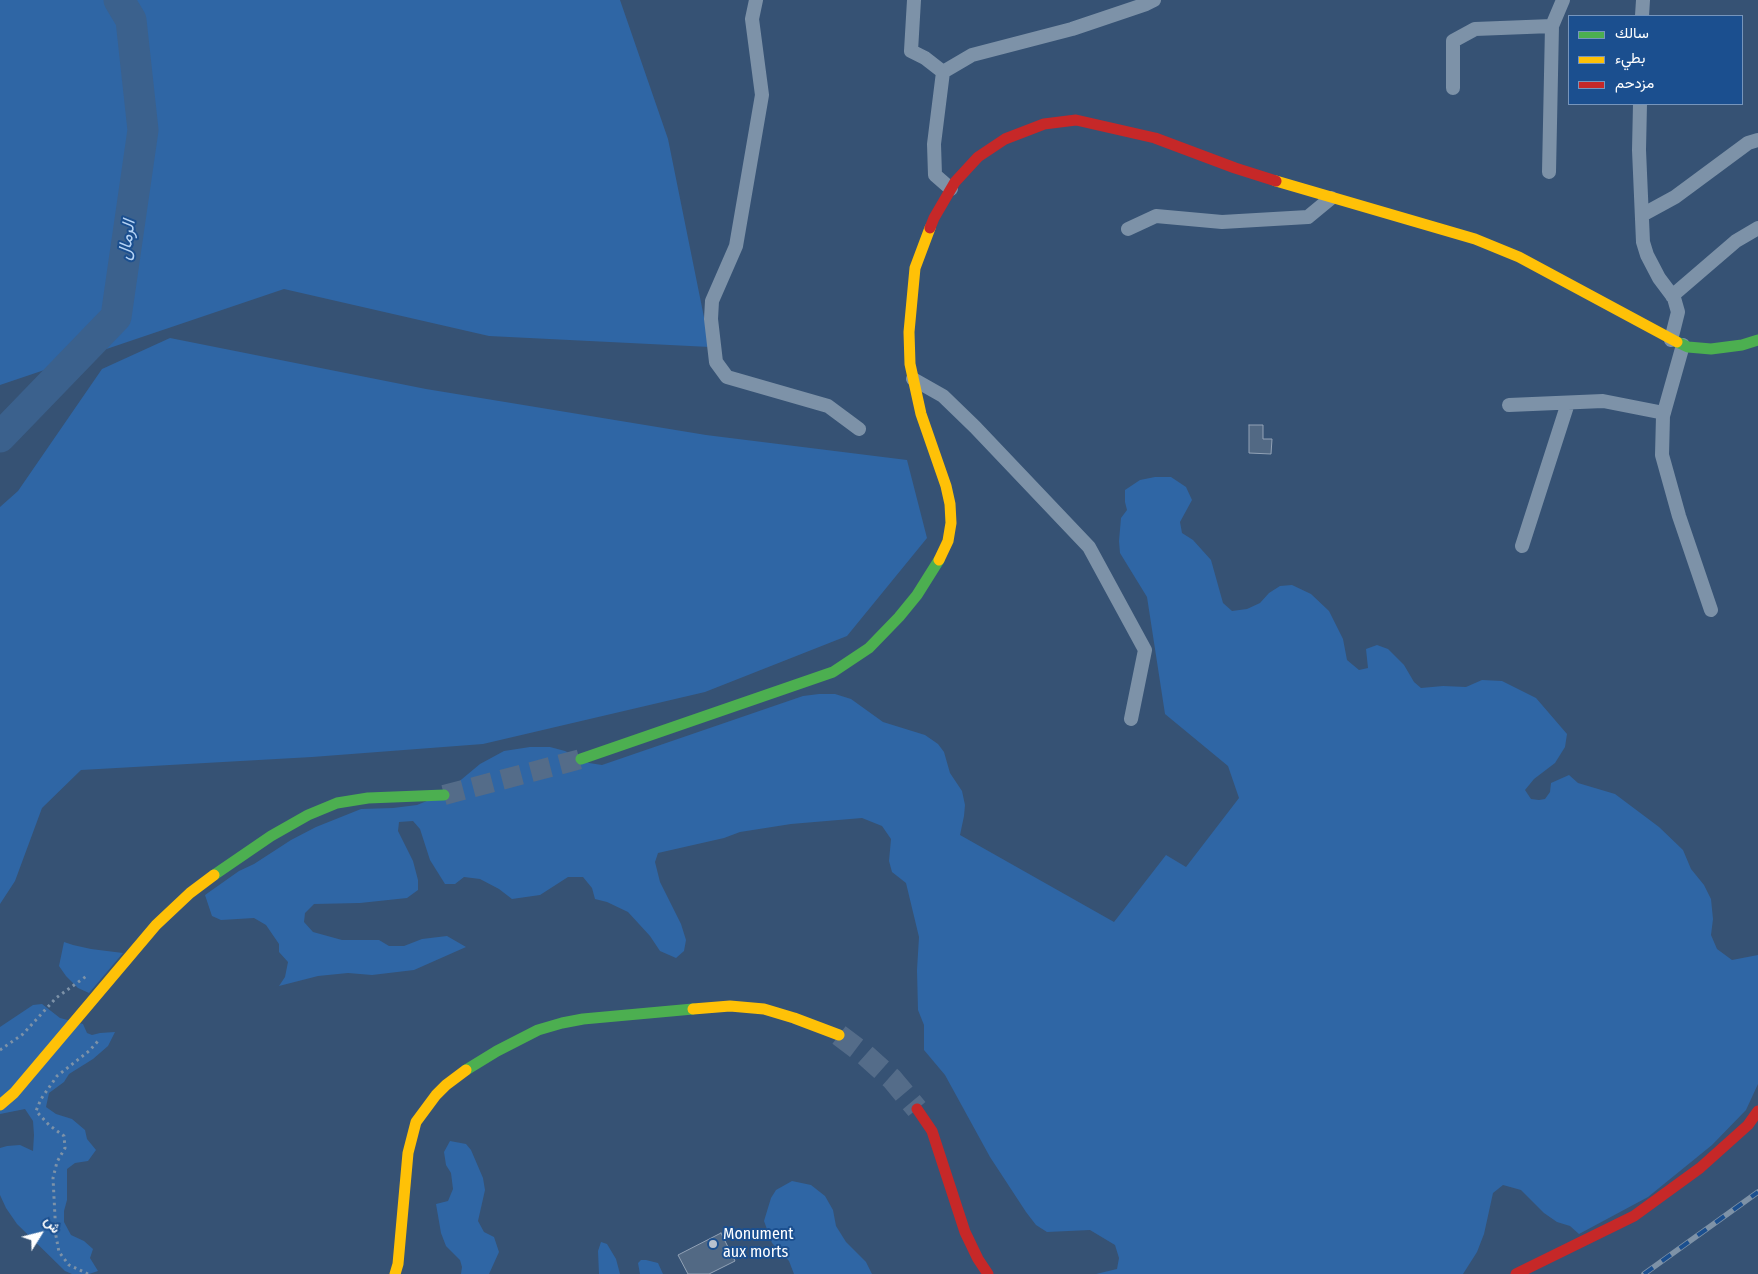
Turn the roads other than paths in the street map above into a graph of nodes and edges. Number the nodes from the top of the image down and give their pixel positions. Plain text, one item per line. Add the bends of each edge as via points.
1 (756, 0) edge
2 (914, 0) edge
3 (1154, 0) edge
4 (1563, 0) edge
5 (1642, 0) edge
6 (1642, 15) edge
7 (1552, 26) junction
8 (943, 72) junction
9 (1453, 88) dead end
10 (1640, 105) edge
11 (1758, 140) edge
12 (1549, 172) dead end
13 (951, 189) junction
14 (1331, 198) junction
15 (1642, 215) junction
16 (1758, 228) edge
17 (1128, 229) dead end
18 (1672, 296) junction
19 (1758, 340) edge
20 (1677, 342) junction
21 (913, 379) junction
22 (1568, 402) junction
23 (1509, 405) dead end
24 (1664, 413) junction
25 (859, 429) dead end
26 (1522, 546) dead end
27 (1711, 610) dead end
28 (1131, 719) dead end
29 (581, 759) tunnel mouth
30 (444, 794) tunnel mouth
31 (839, 1035) tunnel mouth
32 (0, 1105) edge
33 (917, 1109) tunnel mouth
34 (1758, 1111) edge
35 (395, 1274) edge
36 (988, 1274) edge
37 (1516, 1274) edge

1 - 25 street via 752,19 762,95 736,246 712,301 716,362 726,377 828,406
2 - 8 street via 911,51
3 - 8 street via 1072,29 972,55
4 - 7 street
5 - 6 street
7 - 9 street via 1475,29 1453,41
7 - 12 street
8 - 13 street via 934,144 935,175
10 - 15 street
11 - 15 street via 1675,197
13 - 14 main road via 978,157 1005,140 1044,124 1076,120 1155,138 1235,168
13 - 21 main road via 934,218 915,268 908,332
14 - 17 street via 1308,217 1222,222 1156,216
14 - 20 main road via 1475,239 1519,257
15 - 18 street via 1646,255
16 - 18 street via 1736,241
18 - 20 street via 1678,312
19 - 20 main road via 1711,348 1688,347
20 - 24 street
21 - 28 street via 943,396 956,408 1089,546 1145,650
21 - 29 main road via 921,414 946,486 951,523 948,541 938,562 899,617 869,648 832,672
22 - 23 street
22 - 24 street via 1603,401
22 - 26 street
24 - 27 street via 1662,455
30 - 32 main road via 337,803 270,836 229,863 156,925 14,1093
31 - 35 main road via 764,1009 720,1006 562,1023 538,1030 481,1060 436,1095 416,1122 408,1154
33 - 36 main road via 932,1130 965,1232
34 - 37 main road via 1748,1125 1700,1168 1634,1216

